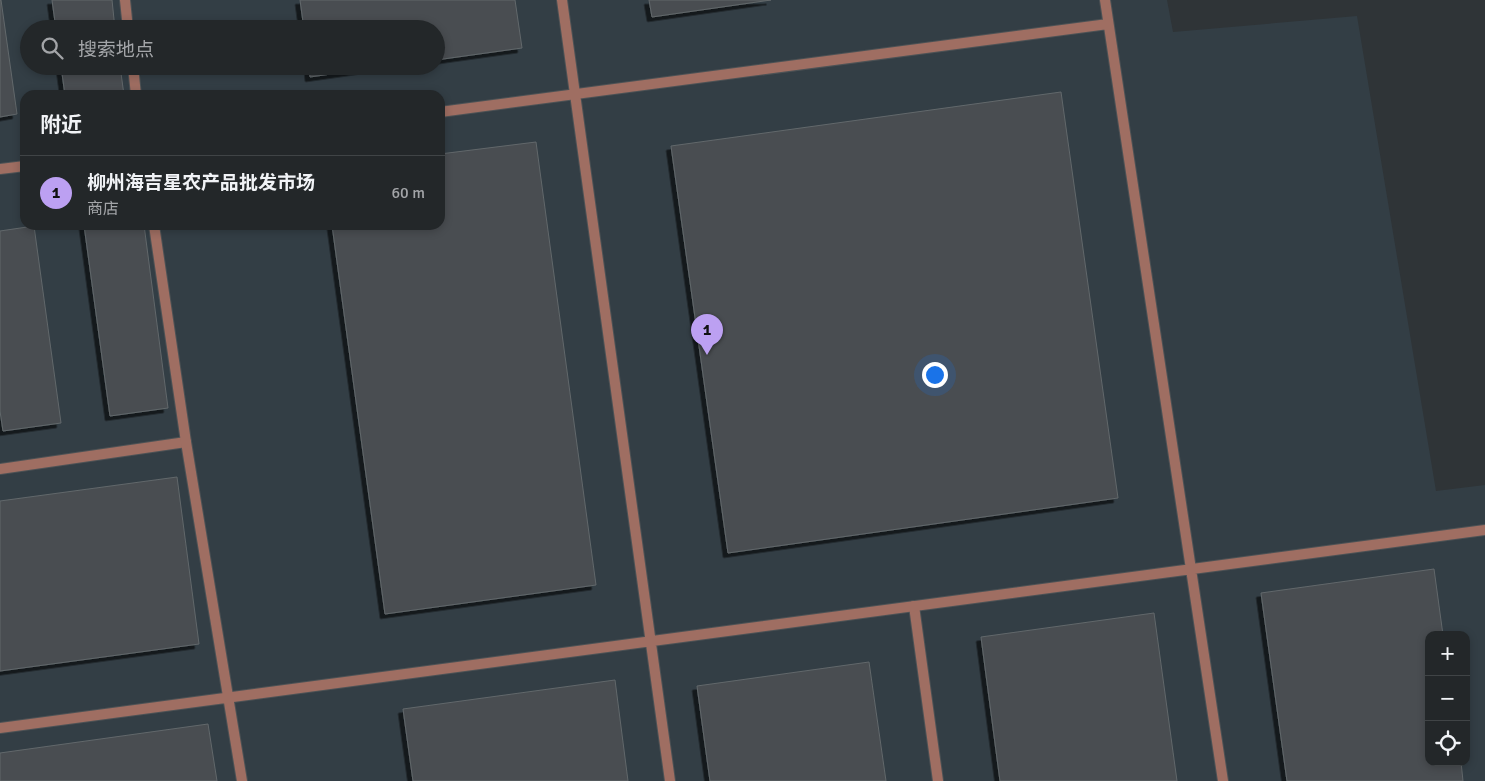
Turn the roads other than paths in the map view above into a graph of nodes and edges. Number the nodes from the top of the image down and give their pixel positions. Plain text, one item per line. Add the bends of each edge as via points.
1 (125, 0) edge
2 (562, 0) edge
3 (1105, 0) edge
4 (127, 20) edge
5 (1108, 24) junction
6 (134, 75) edge
7 (135, 90) edge
8 (575, 95) junction
9 (445, 111) edge
10 (20, 167) edge
11 (0, 169) edge
12 (155, 230) edge
13 (186, 442) junction
14 (0, 469) edge
15 (1485, 530) edge
16 (1191, 569) junction
17 (914, 606) junction
18 (651, 642) junction
19 (228, 698) junction
20 (0, 728) edge
21 (242, 781) edge
22 (670, 781) edge
23 (938, 781) edge
24 (1223, 781) edge

1 - 4 street
2 - 8 street
3 - 5 street
5 - 8 street
5 - 16 street
6 - 7 street
8 - 9 street
8 - 18 street
10 - 11 street
12 - 13 street
13 - 14 street
13 - 19 street
15 - 16 street
16 - 17 street
16 - 24 street
17 - 18 street
17 - 23 street
18 - 19 street
18 - 22 street
19 - 20 street
19 - 21 street

